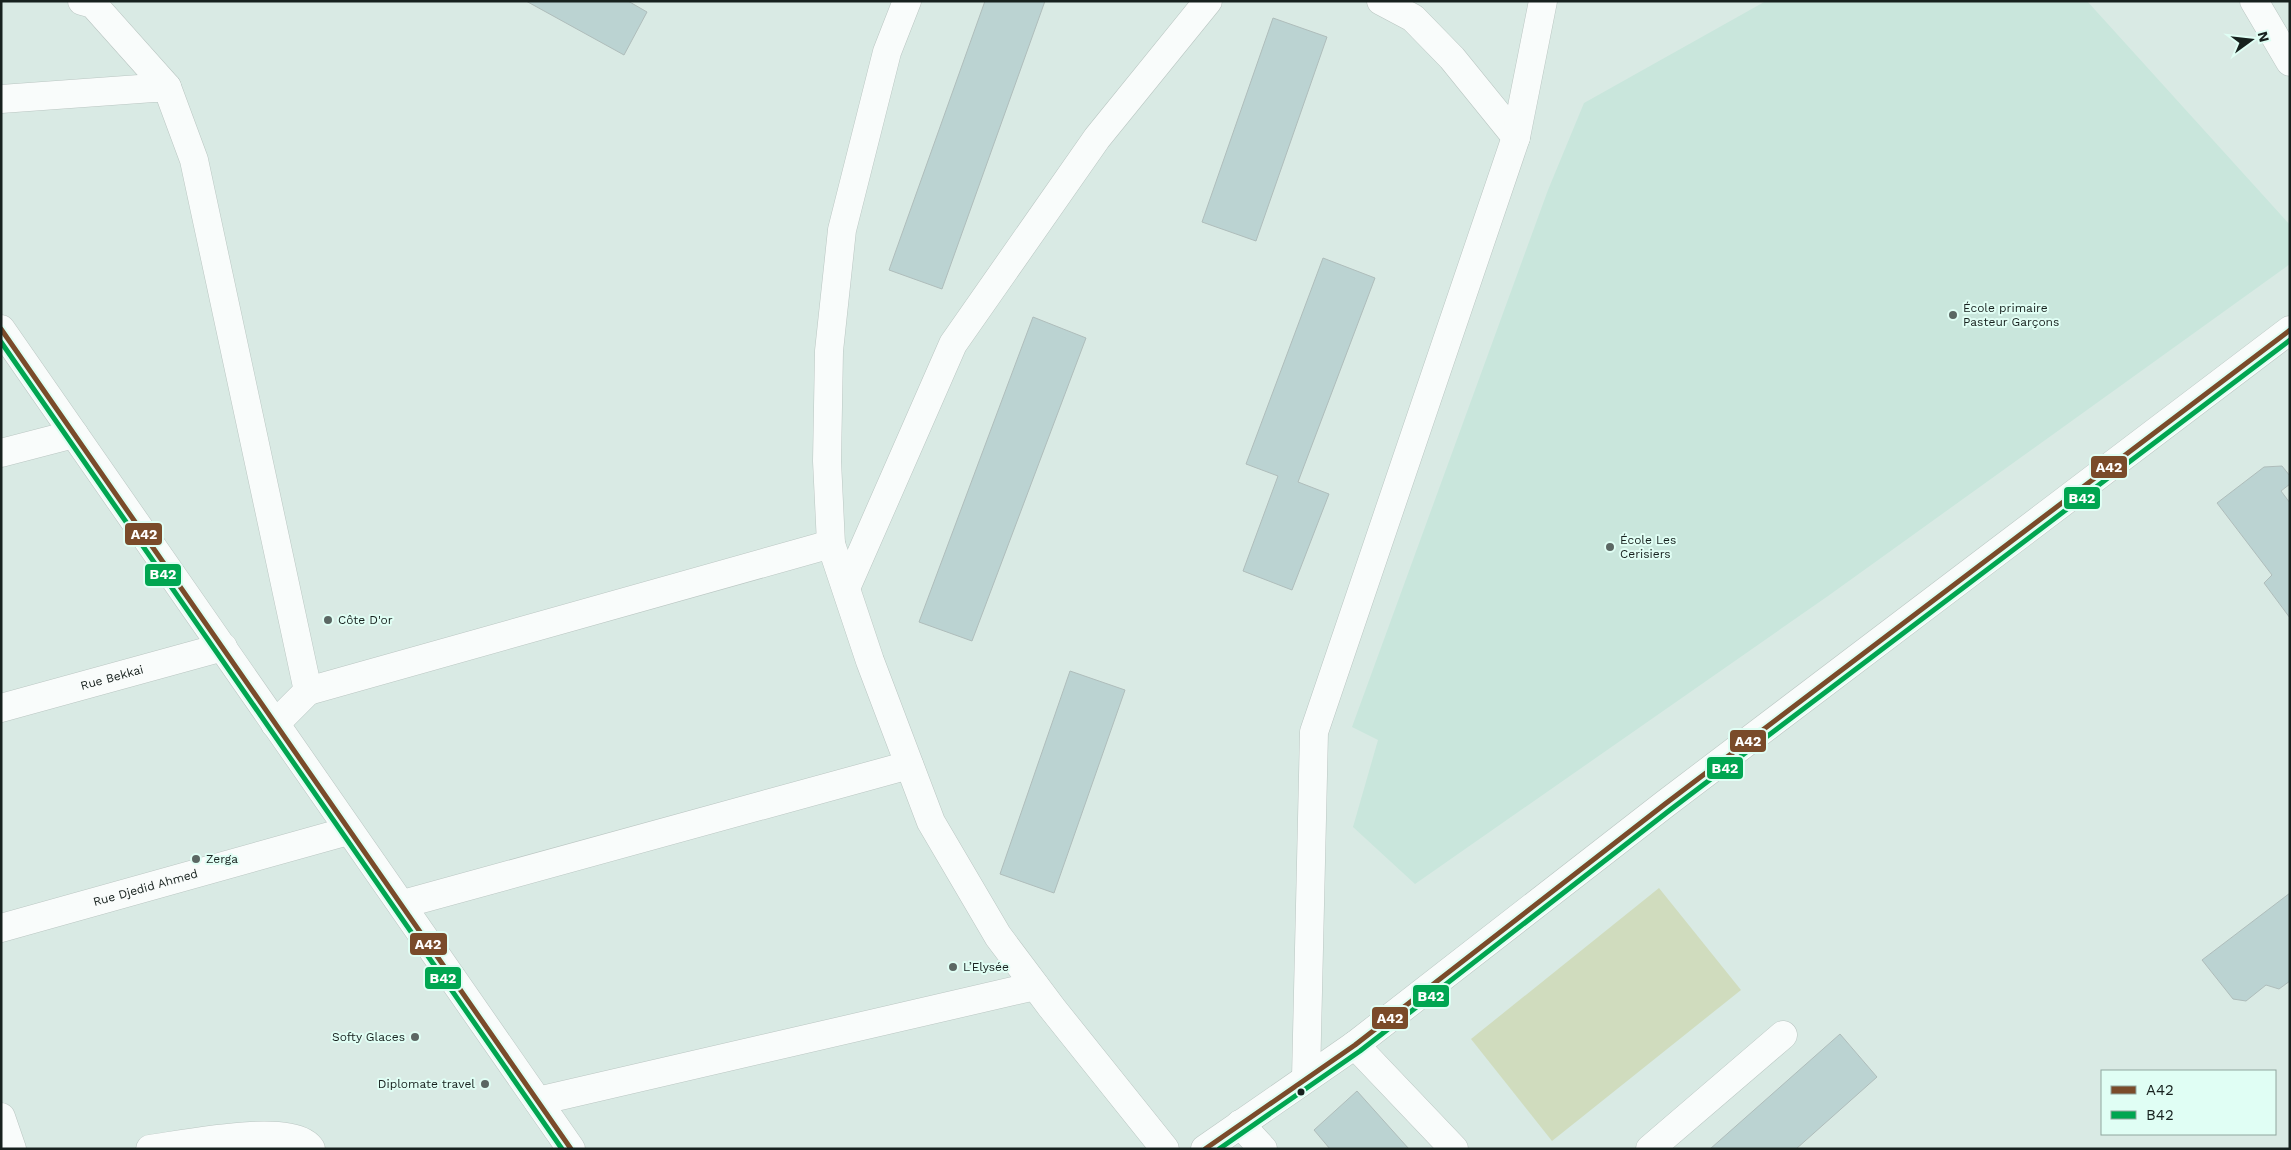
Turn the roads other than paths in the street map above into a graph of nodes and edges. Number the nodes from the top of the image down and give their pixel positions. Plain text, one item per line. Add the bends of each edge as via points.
1 (82, 1) edge
2 (907, 1) edge
3 (1208, 1) edge
4 (1381, 1) edge
5 (1543, 1) edge
6 (2254, 1) edge
7 (2290, 62) edge
8 (167, 86) junction
9 (1, 99) edge
10 (1516, 137) junction
11 (1, 329) edge
12 (2290, 330) edge
13 (74, 434) junction
14 (1, 453) edge
15 (831, 544) junction
16 (847, 586) junction
17 (223, 647) junction
18 (308, 691) junction
19 (1, 708) edge
20 (275, 724) junction
21 (909, 765) junction
22 (348, 830) junction
23 (403, 904) junction
24 (1, 928) edge
25 (1035, 986) junction
26 (1783, 1035) dead end
27 (1354, 1045) junction
28 (1306, 1078) junction
29 (538, 1101) junction
30 (1, 1117) edge
31 (1240, 1124) junction
32 (12, 1149) edge
33 (150, 1149) edge
34 (311, 1149) edge
35 (571, 1149) edge
36 (1165, 1149) edge
37 (1204, 1149) edge
38 (1263, 1149) edge
39 (1454, 1149) edge
40 (1650, 1149) edge

1 - 8 street via 93,4
2 - 15 street via 887,52 842,230 829,351
3 - 16 street via 1097,138 954,344
4 - 10 street via 1413,18 1452,58
5 - 10 street
6 - 7 street
8 - 9 street
8 - 18 street via 194,160
10 - 28 street via 1314,732
11 - 13 street
12 - 27 street via 1664,804
13 - 14 street
13 - 17 street
15 - 16 street
15 - 18 street
16 - 21 street via 870,661
17 - 19 street, Rue Bekkai
17 - 20 street
18 - 20 street
20 - 22 street
21 - 23 street
21 - 25 street via 931,822 998,936
22 - 23 street
22 - 24 street, Rue Djedid Ahmed
23 - 29 street
25 - 29 street
25 - 36 street
26 - 40 street
27 - 28 street
27 - 39 street
28 - 31 street
29 - 35 street
30 - 32 street
31 - 37 street
31 - 38 street
33 - 34 street via 268,1134 292,1136

